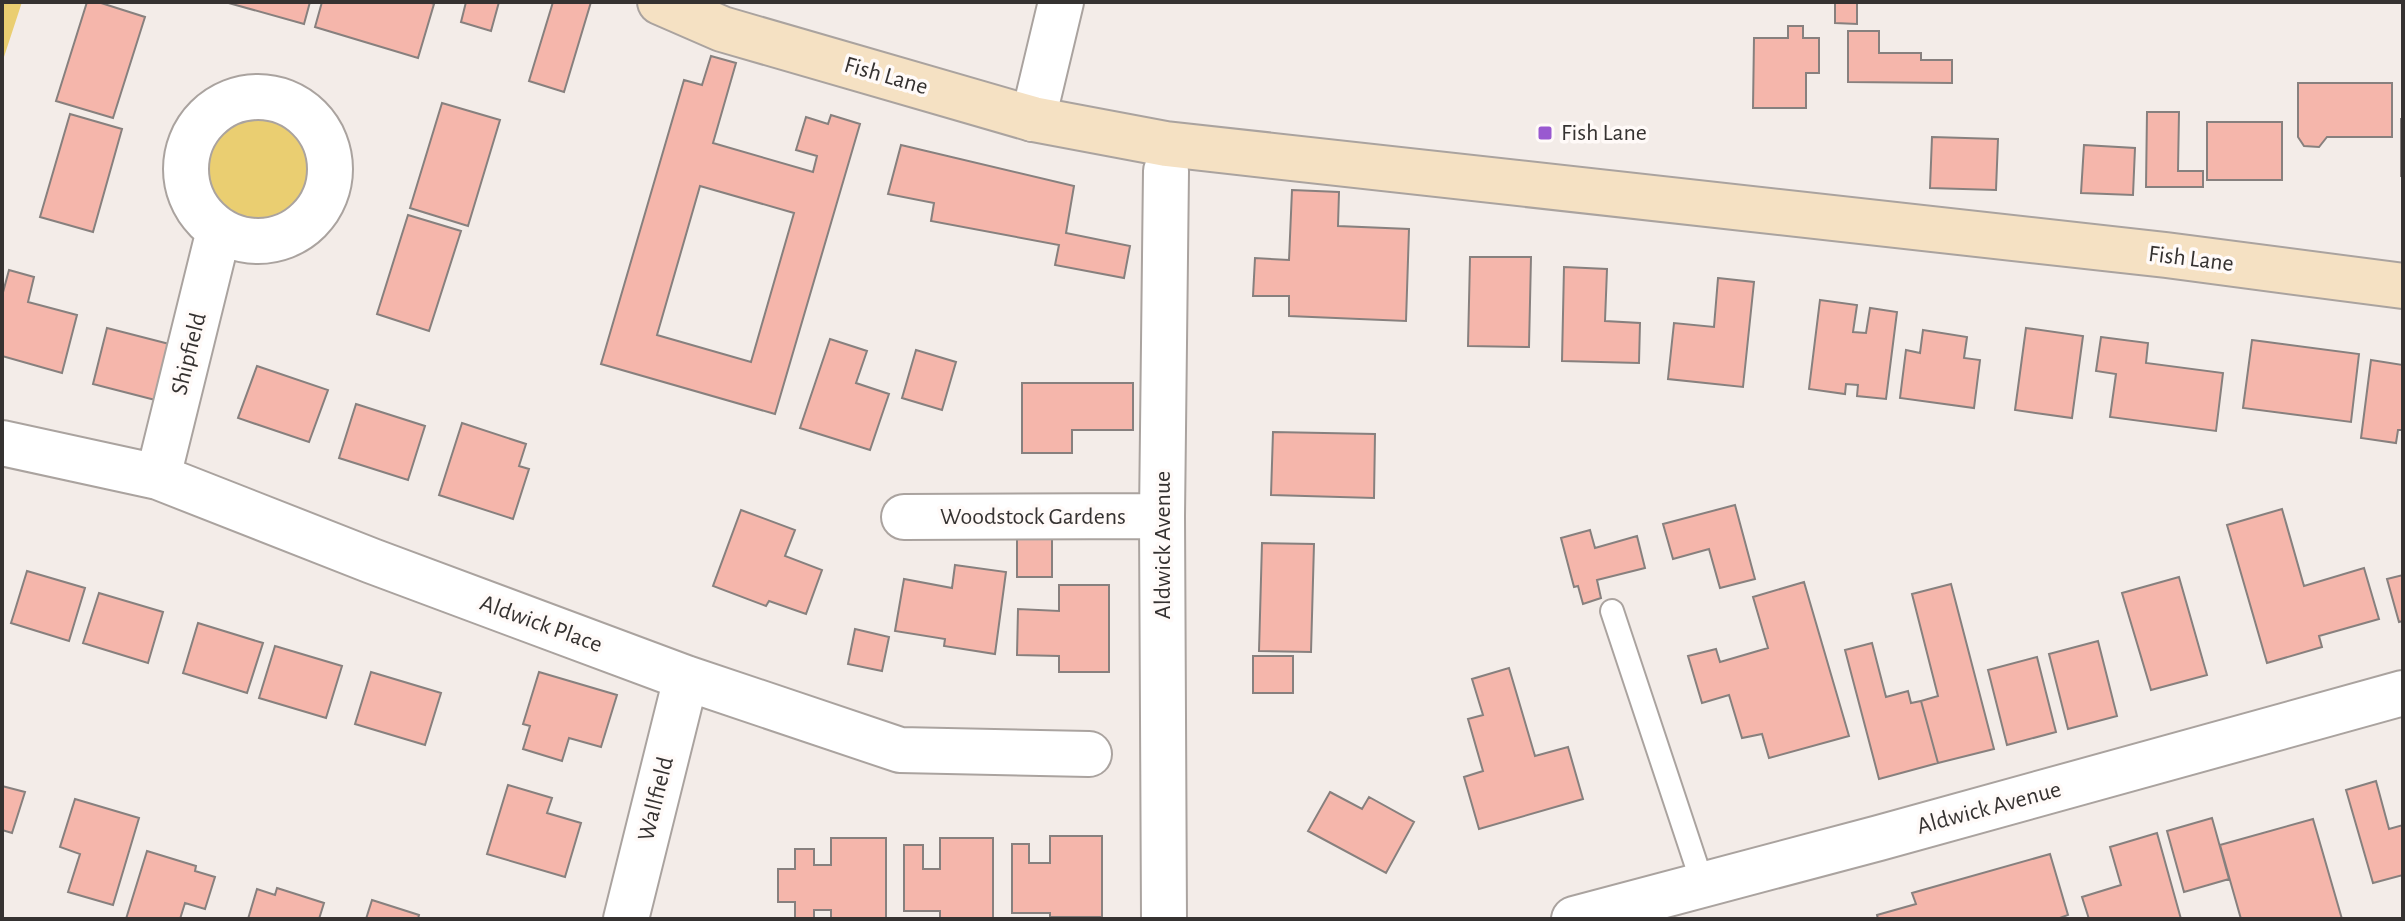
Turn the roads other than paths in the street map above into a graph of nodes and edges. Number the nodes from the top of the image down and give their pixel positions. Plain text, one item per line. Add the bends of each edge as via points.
1 (660, 2) edge
2 (1061, 2) edge
3 (1033, 119) junction
4 (1166, 171) dead end
5 (219, 230) dead end
6 (2403, 286) edge
7 (2, 443) edge
8 (158, 477) junction
9 (1162, 516) junction
10 (904, 517) dead end
11 (1612, 611) dead end
12 (686, 678) junction
13 (2403, 693) edge
14 (1089, 754) dead end
15 (1703, 885) junction
16 (626, 919) edge
17 (1164, 919) edge
18 (1574, 919) edge

1 - 3 street, Fish Lane via 722,29
2 - 3 street
3 - 6 street, Fish Lane via 1166,144
4 - 9 street, Aldwick Avenue
5 - 8 street, Shipfield
7 - 8 street, Aldwick Place
8 - 12 street, Aldwick Place
9 - 10 street, Woodstock Gardens
9 - 17 street, Aldwick Avenue
11 - 15 lane
12 - 14 street, Aldwick Place via 900,750
12 - 16 street, Wallfield
13 - 15 street, Aldwick Avenue
15 - 18 street, Aldwick Avenue

